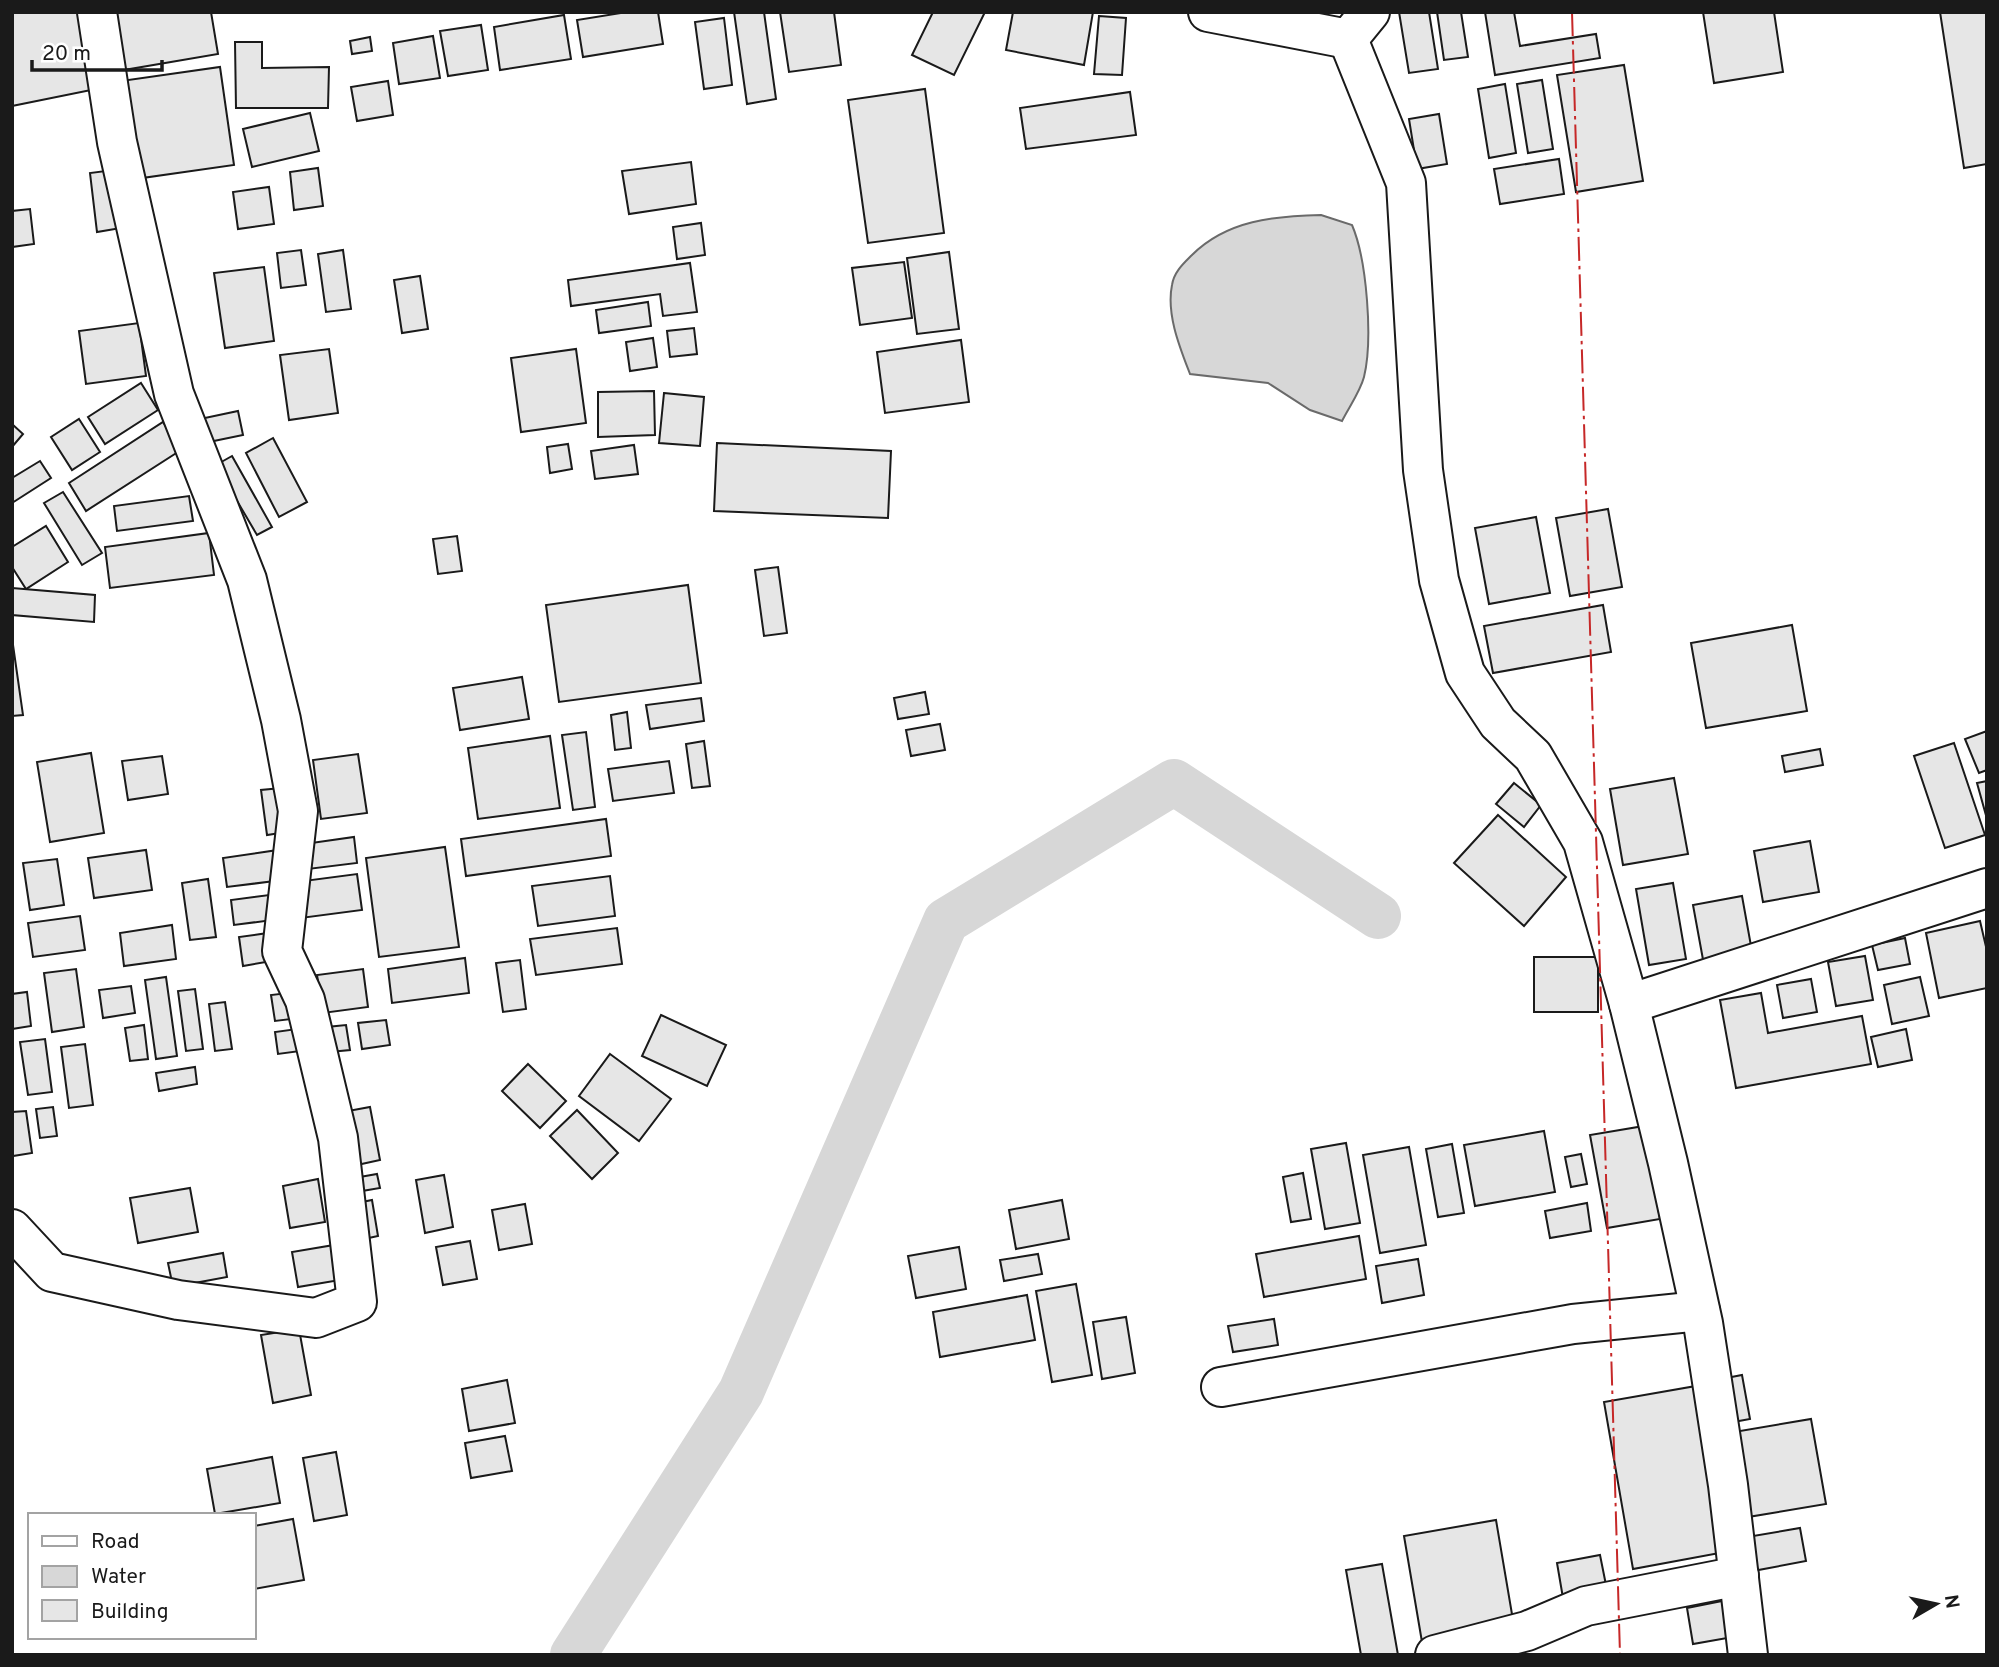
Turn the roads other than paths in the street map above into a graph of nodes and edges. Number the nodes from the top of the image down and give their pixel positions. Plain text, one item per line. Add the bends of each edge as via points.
1 (97, 12) edge
2 (1208, 12) edge
3 (1359, 26) edge
4 (1987, 888) edge
5 (1629, 1004) junction
6 (12, 1229) edge
7 (1700, 1311) junction
8 (1221, 1387) dead end
9 (1739, 1576) junction
10 (1434, 1655) edge
11 (1748, 1655) edge

1 - 6 street via 117,142 174,394 247,580 281,720 298,811 282,951 305,1000 338,1138 357,1302 316,1318 178,1300 52,1272
2 - 3 street
3 - 5 street via 1406,183 1423,470 1439,580 1465,673 1498,723 1533,756 1583,842
4 - 5 street
5 - 7 street
7 - 8 street via 1573,1324
7 - 9 street
9 - 10 street via 1586,1606 1527,1630
9 - 11 street

